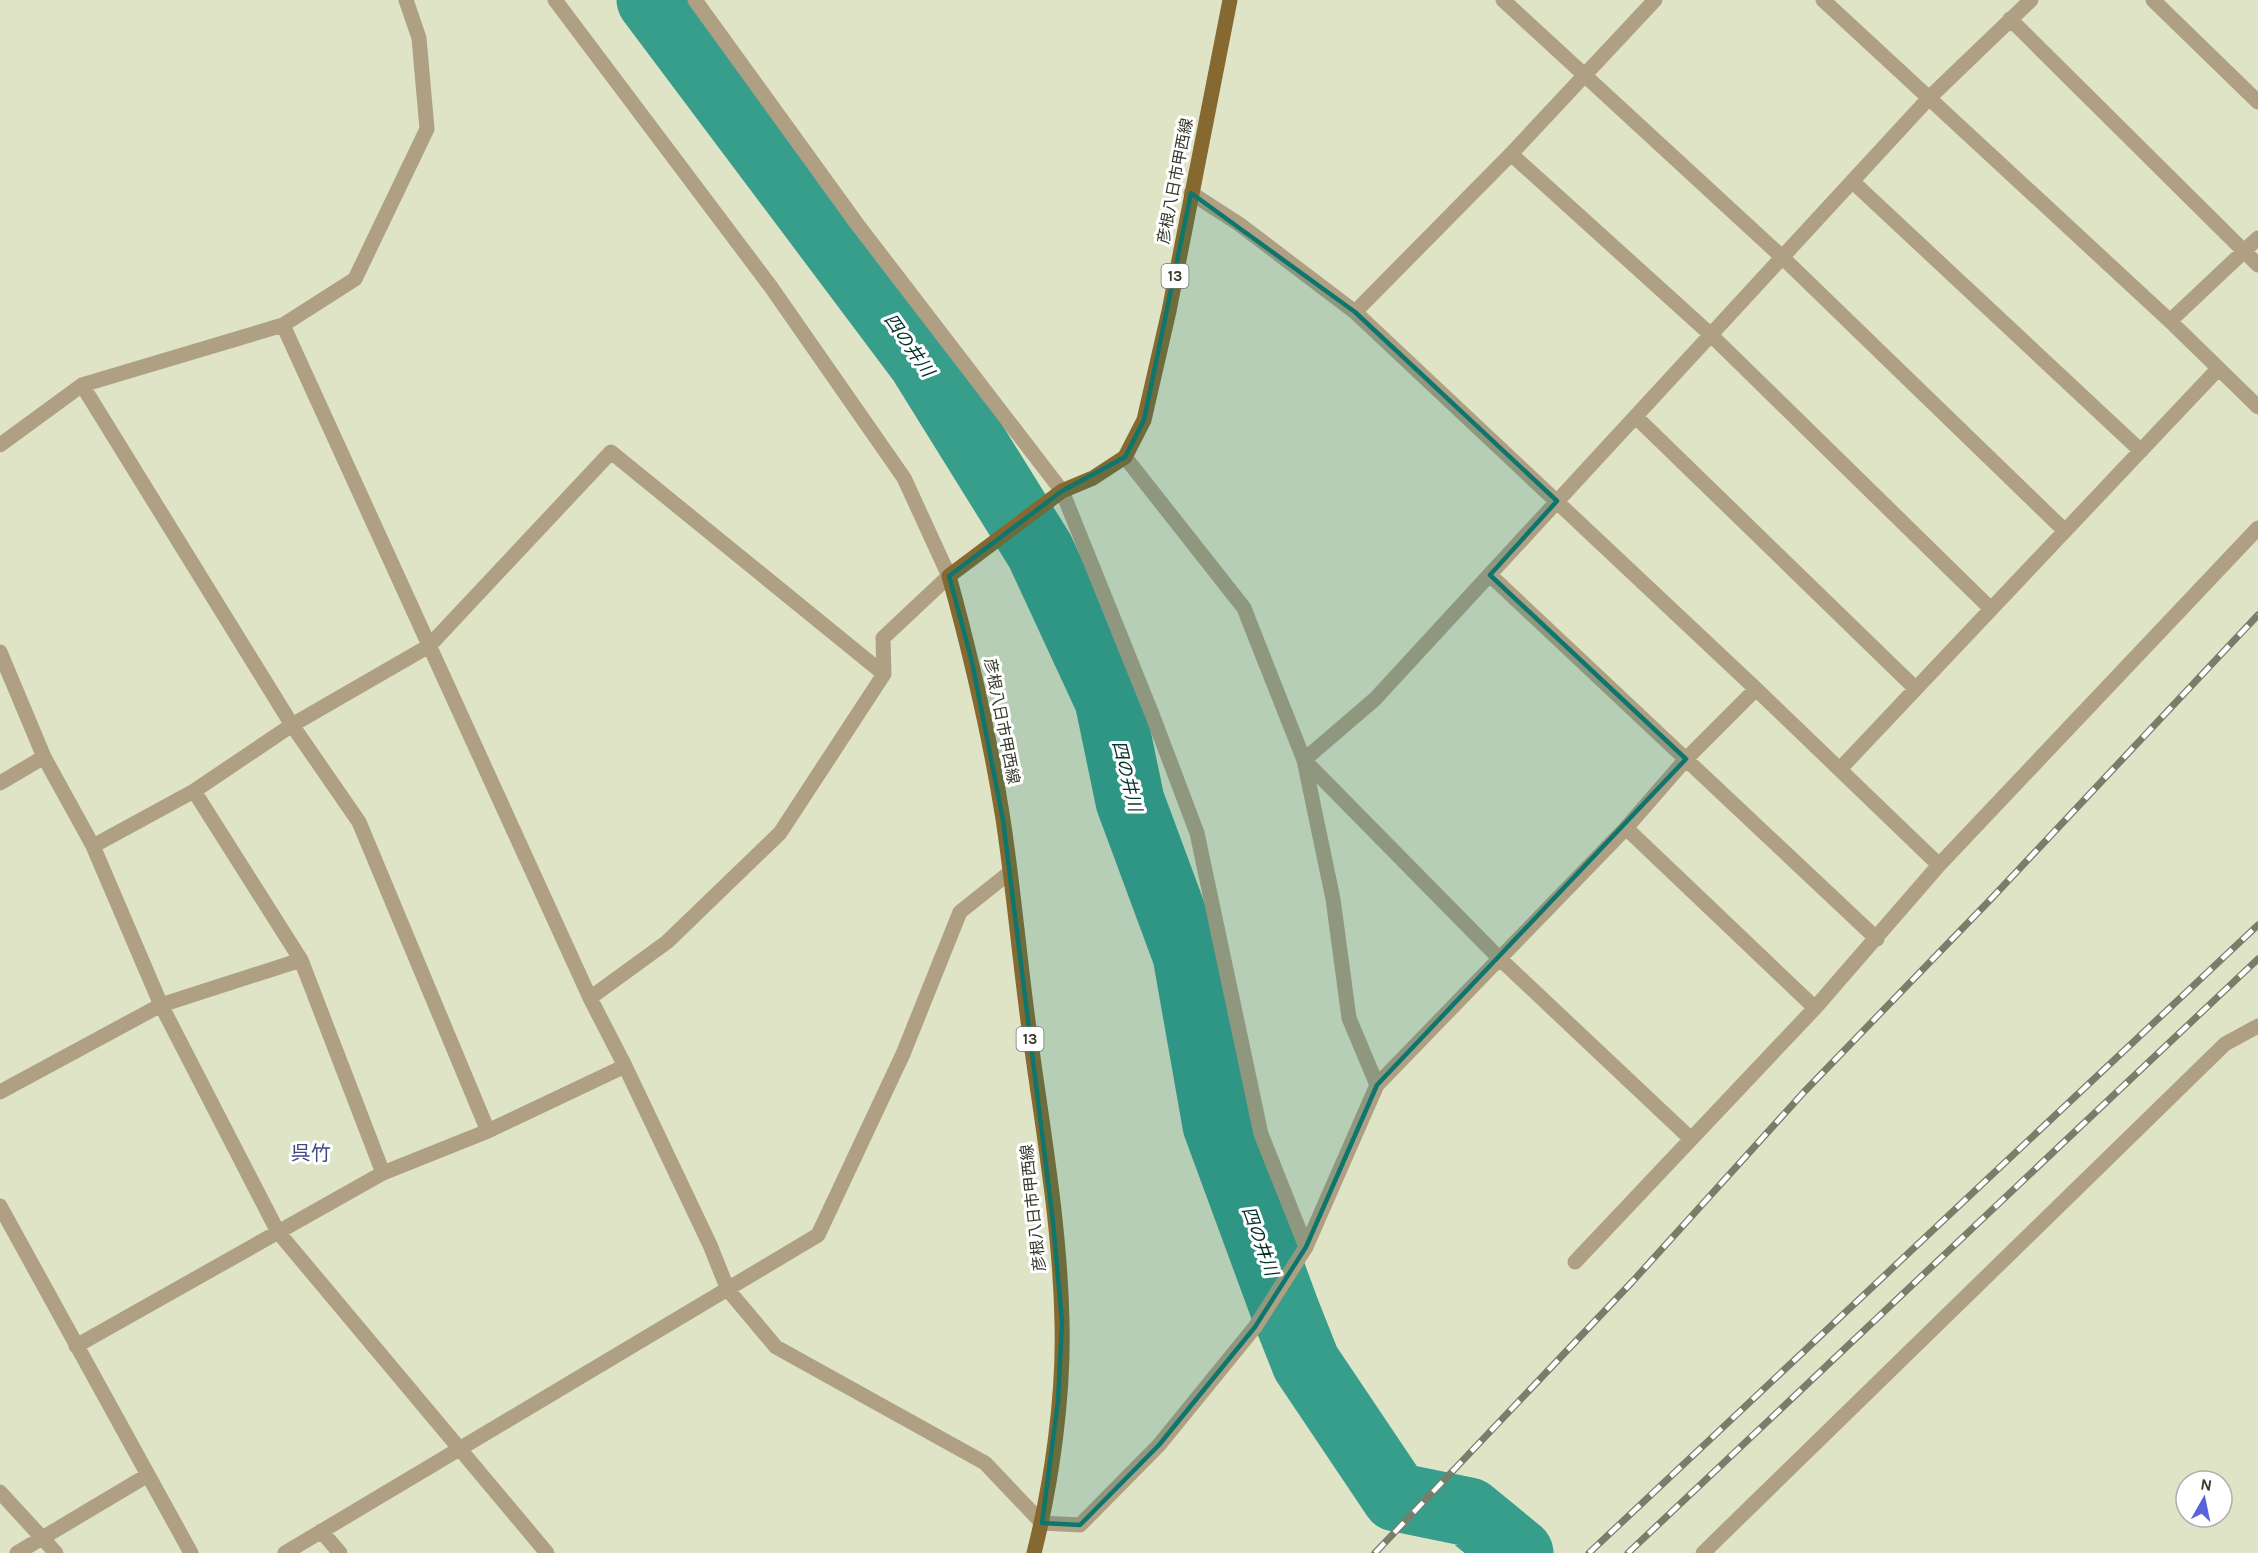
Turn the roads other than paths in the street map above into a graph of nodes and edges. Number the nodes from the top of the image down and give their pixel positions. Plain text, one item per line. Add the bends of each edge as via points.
1 (406, 0) edge
2 (555, 0) edge
3 (694, 0) edge
4 (1230, 0) edge
5 (1503, 0) edge
6 (1655, 0) edge
7 (1823, 0) edge
8 (2031, 0) edge
9 (2153, 0) edge
10 (2010, 20) junction
11 (1582, 75) junction
12 (1929, 98) junction
13 (2258, 102) edge
14 (1510, 154) junction
15 (1853, 182) junction
16 (1191, 193) junction
17 (2258, 238) edge
18 (2243, 250) junction
19 (1782, 257) junction
20 (2258, 265) edge
21 (1355, 312) junction
22 (2170, 321) junction
23 (283, 325) junction
24 (1710, 334) junction
25 (2218, 369) junction
26 (82, 385) junction
27 (2258, 407) edge
28 (1637, 418) junction
29 (0, 445) edge
30 (2141, 451) junction
31 (1125, 457) junction
32 (1062, 491) junction
33 (1557, 501) junction
34 (2258, 528) edge
35 (2064, 530) junction
36 (1490, 575) junction
37 (949, 576) junction
38 (1991, 609) junction
39 (429, 646) junction
40 (0, 652) edge
41 (884, 674) junction
42 (1916, 688) junction
43 (1756, 689) junction
44 (292, 725) junction
45 (44, 758) junction
46 (1686, 759) junction
47 (1305, 760) junction
48 (1839, 769) junction
49 (0, 783) edge
50 (194, 791) junction
51 (1626, 828) junction
52 (93, 846) junction
53 (1940, 865) junction
54 (1009, 873) junction
55 (1877, 939) junction
56 (1499, 958) junction
57 (301, 960) junction
58 (590, 998) junction
59 (161, 1005) junction
60 (1815, 1008) junction
61 (2258, 1026) edge
62 (625, 1066) junction
63 (1377, 1085) junction
64 (0, 1092) edge
65 (488, 1131) junction
66 (1691, 1139) junction
67 (383, 1173) junction
68 (0, 1206) edge
69 (278, 1232) junction
70 (1302, 1254) junction
71 (1575, 1262) dead end
72 (728, 1290) junction
73 (76, 1346) junction
74 (460, 1449) junction
75 (148, 1475) junction
76 (0, 1492) edge
77 (1042, 1523) junction
78 (321, 1531) junction
79 (42, 1537) junction
80 (17, 1553) edge
81 (56, 1553) edge
82 (191, 1553) edge
83 (285, 1553) edge
84 (340, 1553) edge
85 (547, 1553) edge
86 (1034, 1553) edge
87 (1703, 1553) edge

1 - 23 street via 419,38 427,129 355,279
2 - 37 street via 771,287 904,478
3 - 32 street via 857,224
4 - 16 main road, 彦根八日市甲西線 / 13
5 - 11 street
6 - 11 street
7 - 12 street
8 - 10 street
9 - 13 street
10 - 12 street
10 - 18 street
11 - 14 street
11 - 19 street
12 - 15 street
12 - 22 street
14 - 21 street
14 - 24 street
15 - 19 street
15 - 30 street
16 - 21 street via 1239,224
16 - 31 main road, 彦根八日市甲西線 / 13 via 1144,420
17 - 18 street
18 - 20 street
18 - 22 street
19 - 24 street
19 - 35 street
21 - 33 street
22 - 25 street
23 - 26 street
23 - 39 street
24 - 28 street
24 - 38 street
25 - 27 street
25 - 30 street
26 - 29 street
26 - 44 street
28 - 33 street
28 - 42 street
30 - 35 street
31 - 32 main road, 彦根八日市甲西線 / 13 via 1093,478
31 - 47 street via 1244,608
32 - 37 main road, 彦根八日市甲西線 / 13
32 - 70 street via 1197,833 1261,1134
33 - 36 street
33 - 43 street
34 - 53 street
35 - 38 street
36 - 46 street
36 - 47 street via 1375,699
37 - 41 street via 883,638
37 - 54 main road, 彦根八日市甲西線 / 13 via 986,730
38 - 42 street
39 - 41 street via 611,452
39 - 44 street
39 - 58 street
40 - 45 street
41 - 58 street via 780,833 667,942
42 - 48 street
43 - 46 street
43 - 48 street
44 - 50 street
44 - 65 street via 359,822
45 - 49 street
45 - 52 street
46 - 51 street
46 - 55 street
47 - 56 street
47 - 63 street via 1333,899 1349,1018
48 - 53 street
50 - 52 street
50 - 57 street
51 - 56 street
51 - 60 street
52 - 59 street
53 - 55 street
54 - 72 street via 960,912 903,1054 818,1235
54 - 77 main road, 彦根八日市甲西線 / 13 via 1062,1322 1058,1401
55 - 60 street
56 - 63 street
56 - 66 street
57 - 59 street
57 - 67 street
58 - 62 street
59 - 64 street
59 - 69 street
60 - 66 street
61 - 87 street via 2225,1044
62 - 65 street
62 - 72 street
63 - 70 street
65 - 67 street
66 - 71 street
67 - 69 street
68 - 73 street
69 - 73 street
69 - 74 street
70 - 77 street via 1255,1327 1159,1445 1080,1524
72 - 74 street
72 - 77 street via 776,1347 985,1463
73 - 75 street
74 - 78 street
74 - 85 street
75 - 79 street
75 - 82 street
76 - 79 street
77 - 86 main road, 彦根八日市甲西線 / 13
78 - 83 street
78 - 84 street
79 - 80 street
79 - 81 street

